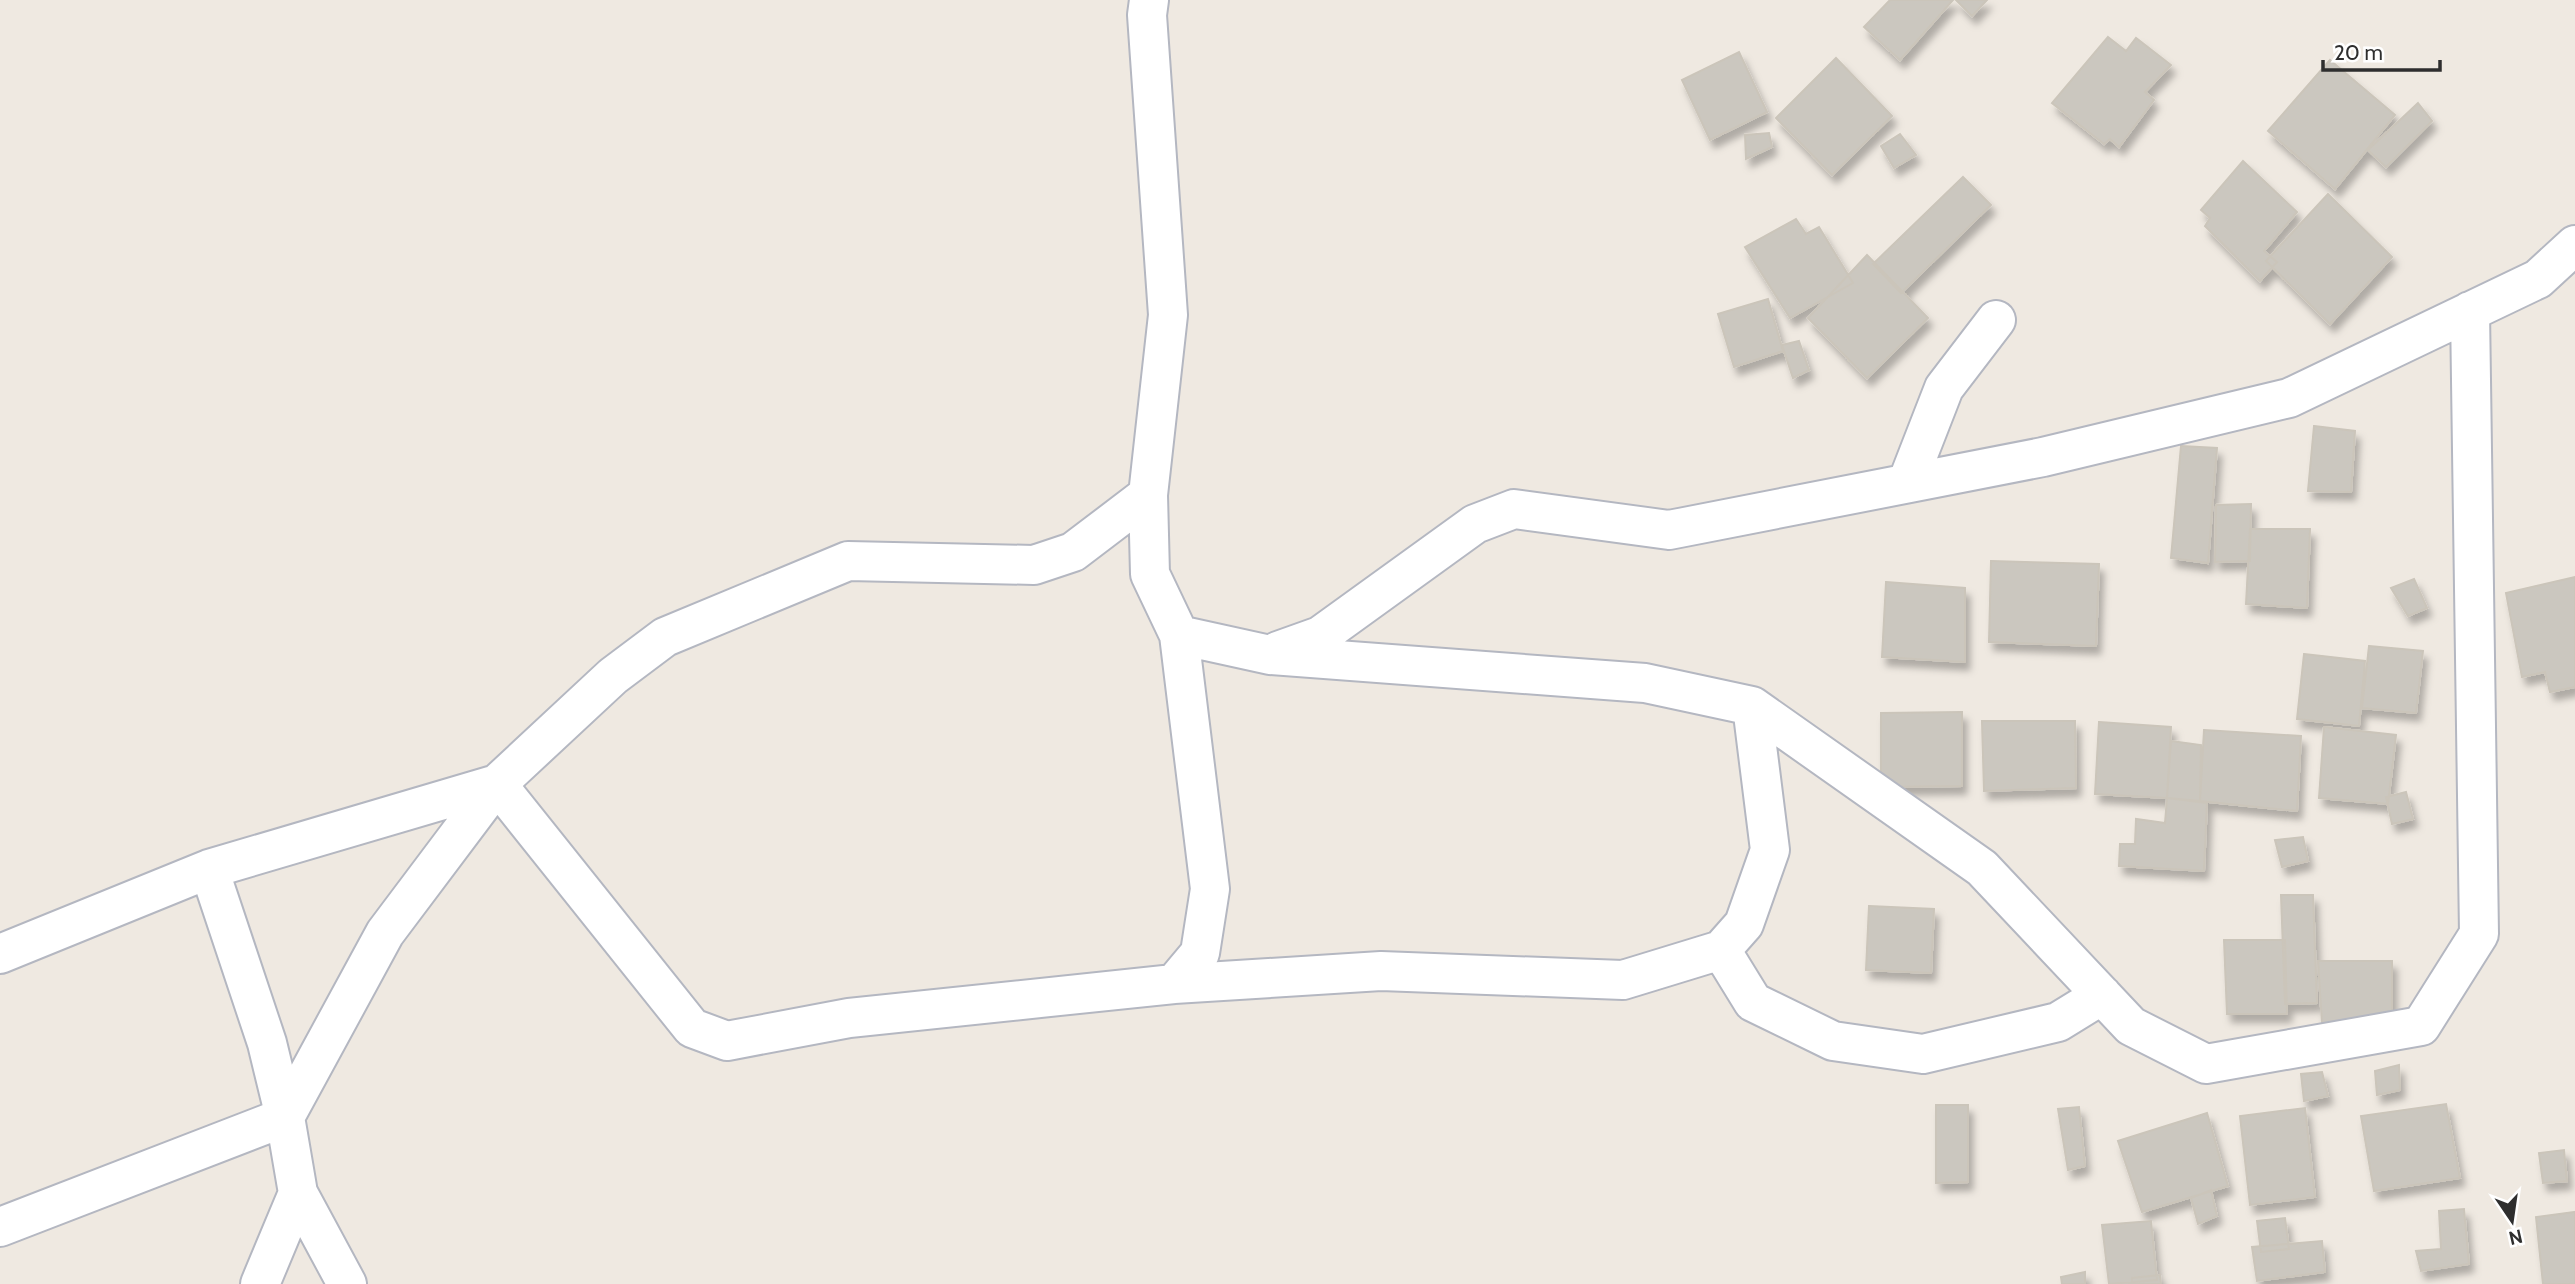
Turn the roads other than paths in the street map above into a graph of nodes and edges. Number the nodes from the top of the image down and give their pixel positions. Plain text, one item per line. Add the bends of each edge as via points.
1 (1149, 0) edge
2 (2575, 245) edge
3 (2470, 311) junction
4 (1996, 320) dead end
5 (1907, 484) junction
6 (1148, 495) junction
7 (1180, 635) junction
8 (1270, 654) junction
9 (1752, 706) junction
10 (497, 784) junction
11 (209, 870) junction
12 (1721, 950) junction
13 (0, 954) edge
14 (1174, 984) junction
15 (2102, 995) junction
16 (2058, 1023) junction
17 (2131, 1026) junction
18 (285, 1117) junction
19 (298, 1193) junction
20 (0, 1227) edge
21 (260, 1284) edge
22 (347, 1284) edge

1 - 6 street via 1168,315
2 - 3 street via 2538,279
3 - 5 street via 2290,398
3 - 17 street via 2479,934 2421,1026 2206,1064
4 - 5 street via 1944,388
5 - 8 street via 1669,530 1514,509 1475,524 1320,636
6 - 7 street via 1150,573
6 - 10 street via 1073,552 1034,565 849,561 665,638 613,676
7 - 8 street
7 - 14 street via 1210,889 1200,953
8 - 9 street via 1644,683
9 - 12 street via 1770,850 1744,924
9 - 15 street via 1982,867
10 - 11 street
10 - 14 street via 691,1028 727,1041 849,1018
10 - 18 street via 385,933
11 - 13 street
11 - 18 street via 267,1043
12 - 14 street via 1623,980 1381,971
12 - 16 street via 1753,1002 1833,1041 1923,1054
15 - 16 street
15 - 17 street
16 - 17 street
18 - 19 street
18 - 20 street
19 - 21 street
19 - 22 street

